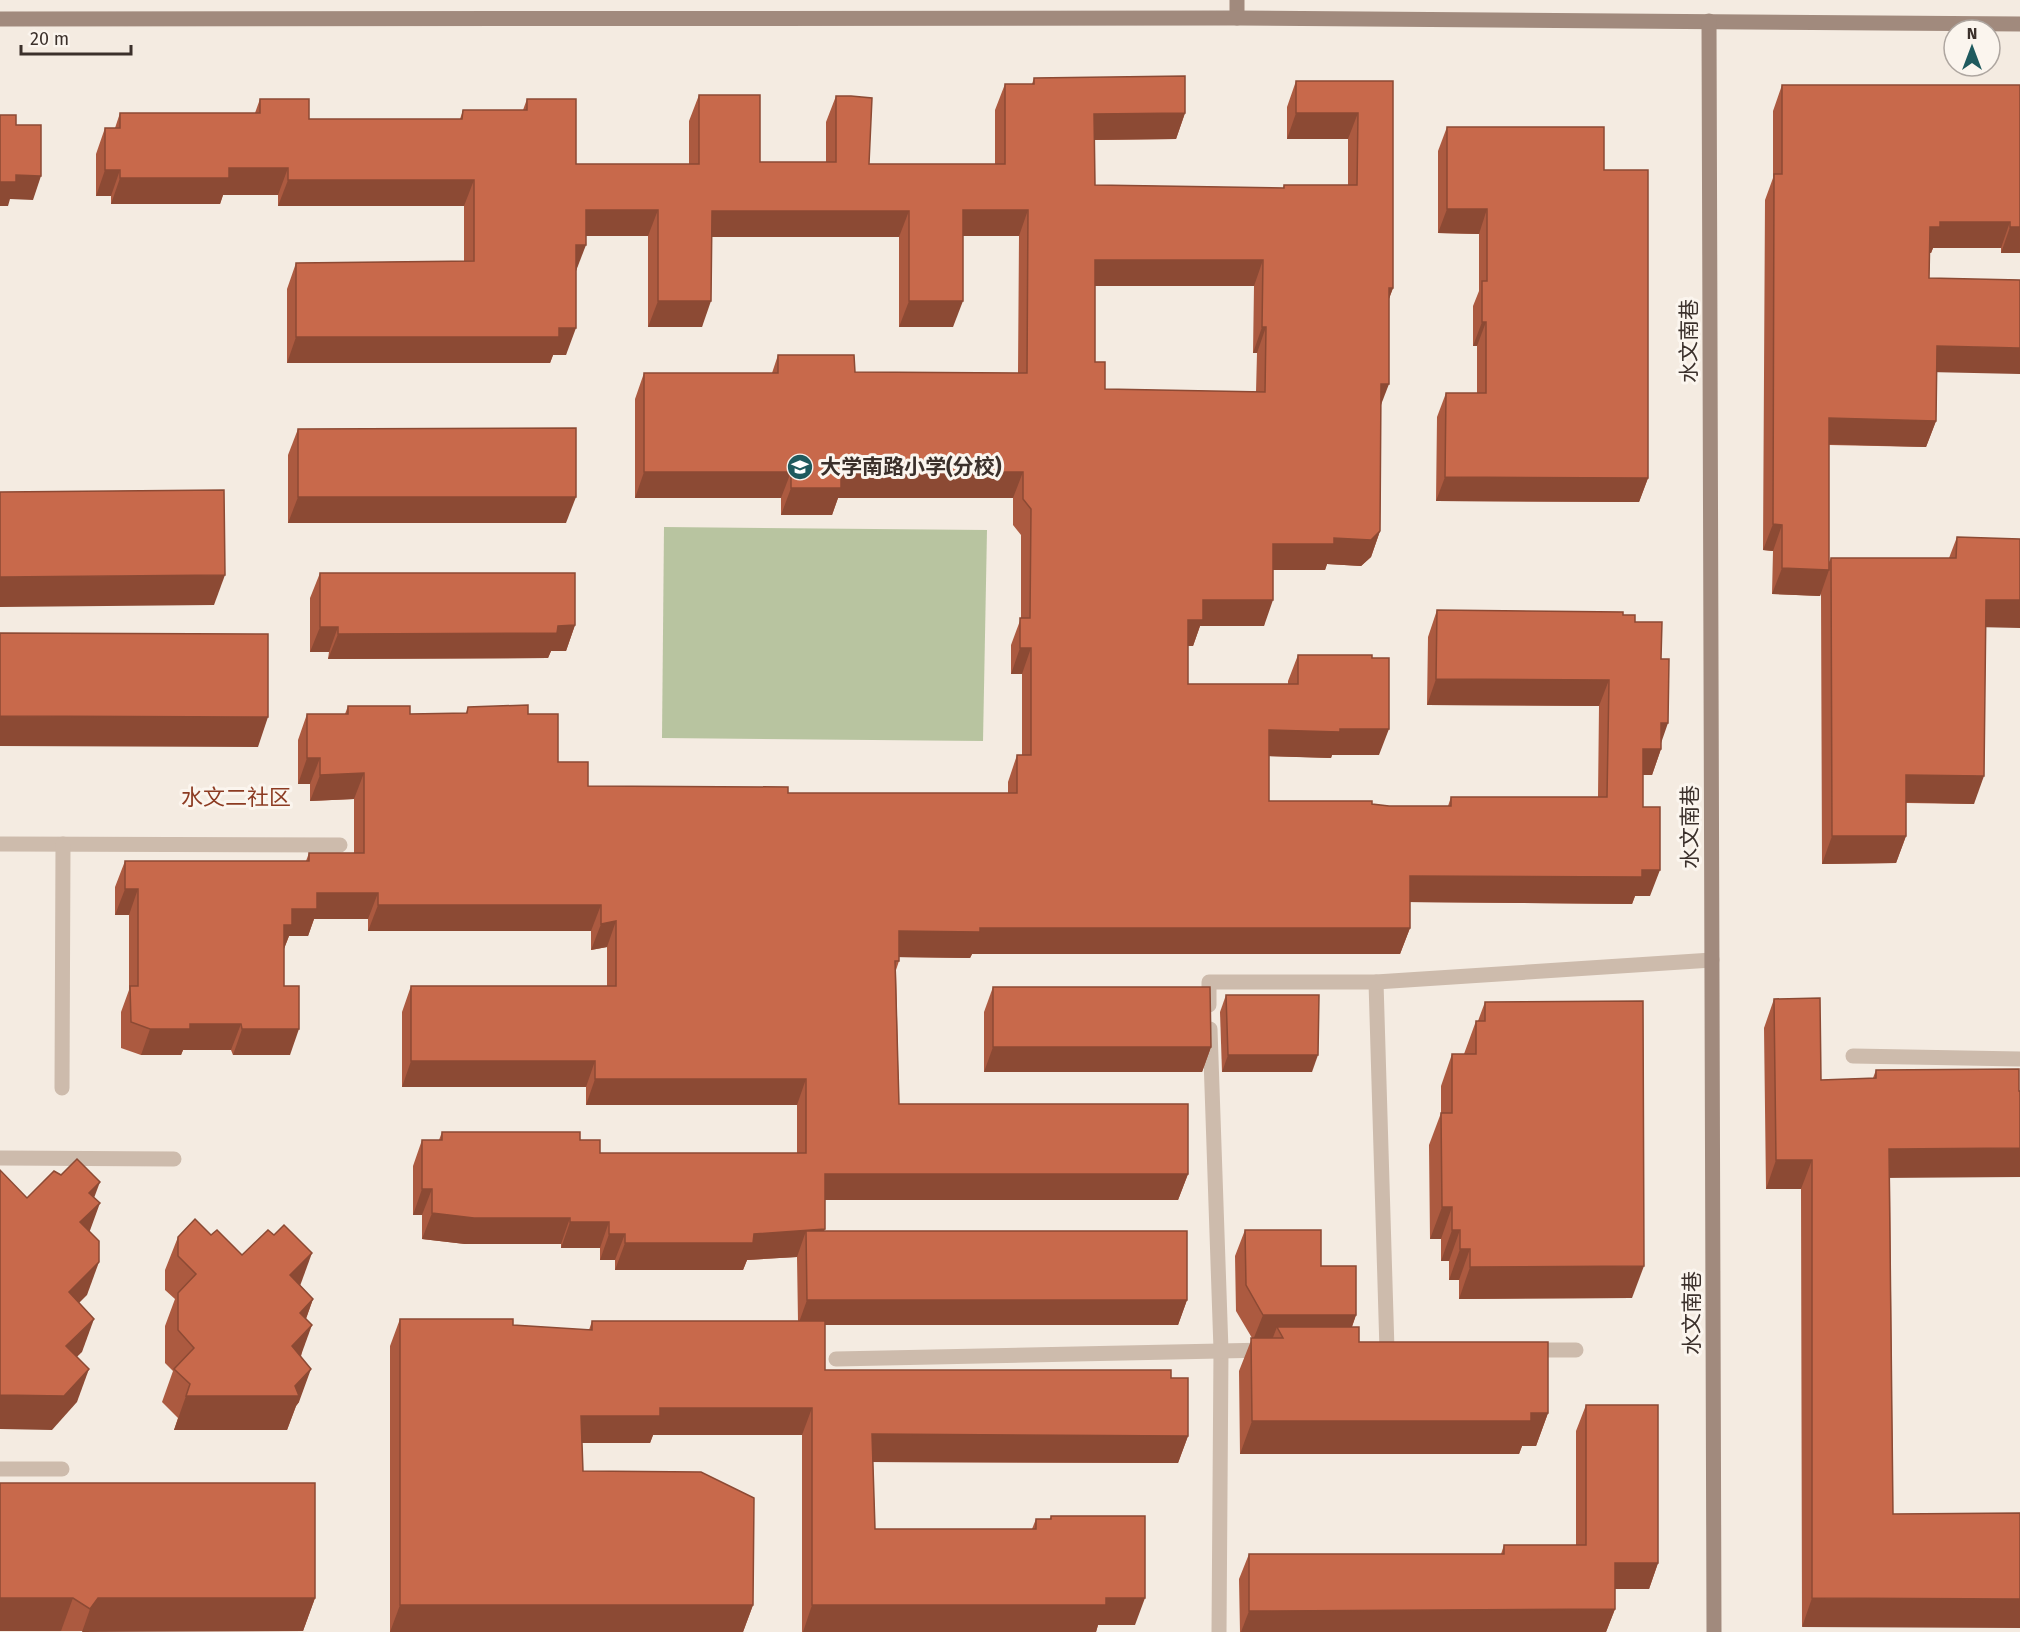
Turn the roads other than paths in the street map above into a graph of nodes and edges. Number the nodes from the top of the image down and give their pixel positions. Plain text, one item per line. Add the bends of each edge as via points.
1 (1237, 0) edge
2 (1237, 18) junction
3 (0, 19) edge
4 (1709, 21) junction
5 (2020, 24) edge
6 (0, 844) edge
7 (63, 844) junction
8 (339, 845) dead end
9 (1712, 960) junction
10 (1376, 981) junction
11 (1853, 1056) dead end
12 (2020, 1059) edge
13 (62, 1088) dead end
14 (0, 1158) edge
15 (174, 1159) dead end
16 (1221, 1350) junction
17 (1281, 1350) edge
18 (1387, 1350) edge
19 (1517, 1350) edge
20 (1576, 1350) dead end
21 (836, 1359) dead end
22 (0, 1469) edge
23 (62, 1469) dead end
24 (1219, 1632) edge
25 (1714, 1632) edge

1 - 2 street
2 - 3 street
2 - 4 street
4 - 5 street
4 - 9 street, 水文南巷
6 - 7 lane
7 - 8 lane
7 - 13 lane
9 - 10 lane
9 - 25 street, 水文南巷
10 - 16 lane via 1209,981
10 - 18 lane
11 - 12 lane
14 - 15 lane
16 - 17 lane
16 - 21 lane
16 - 24 lane
19 - 20 lane
22 - 23 lane

